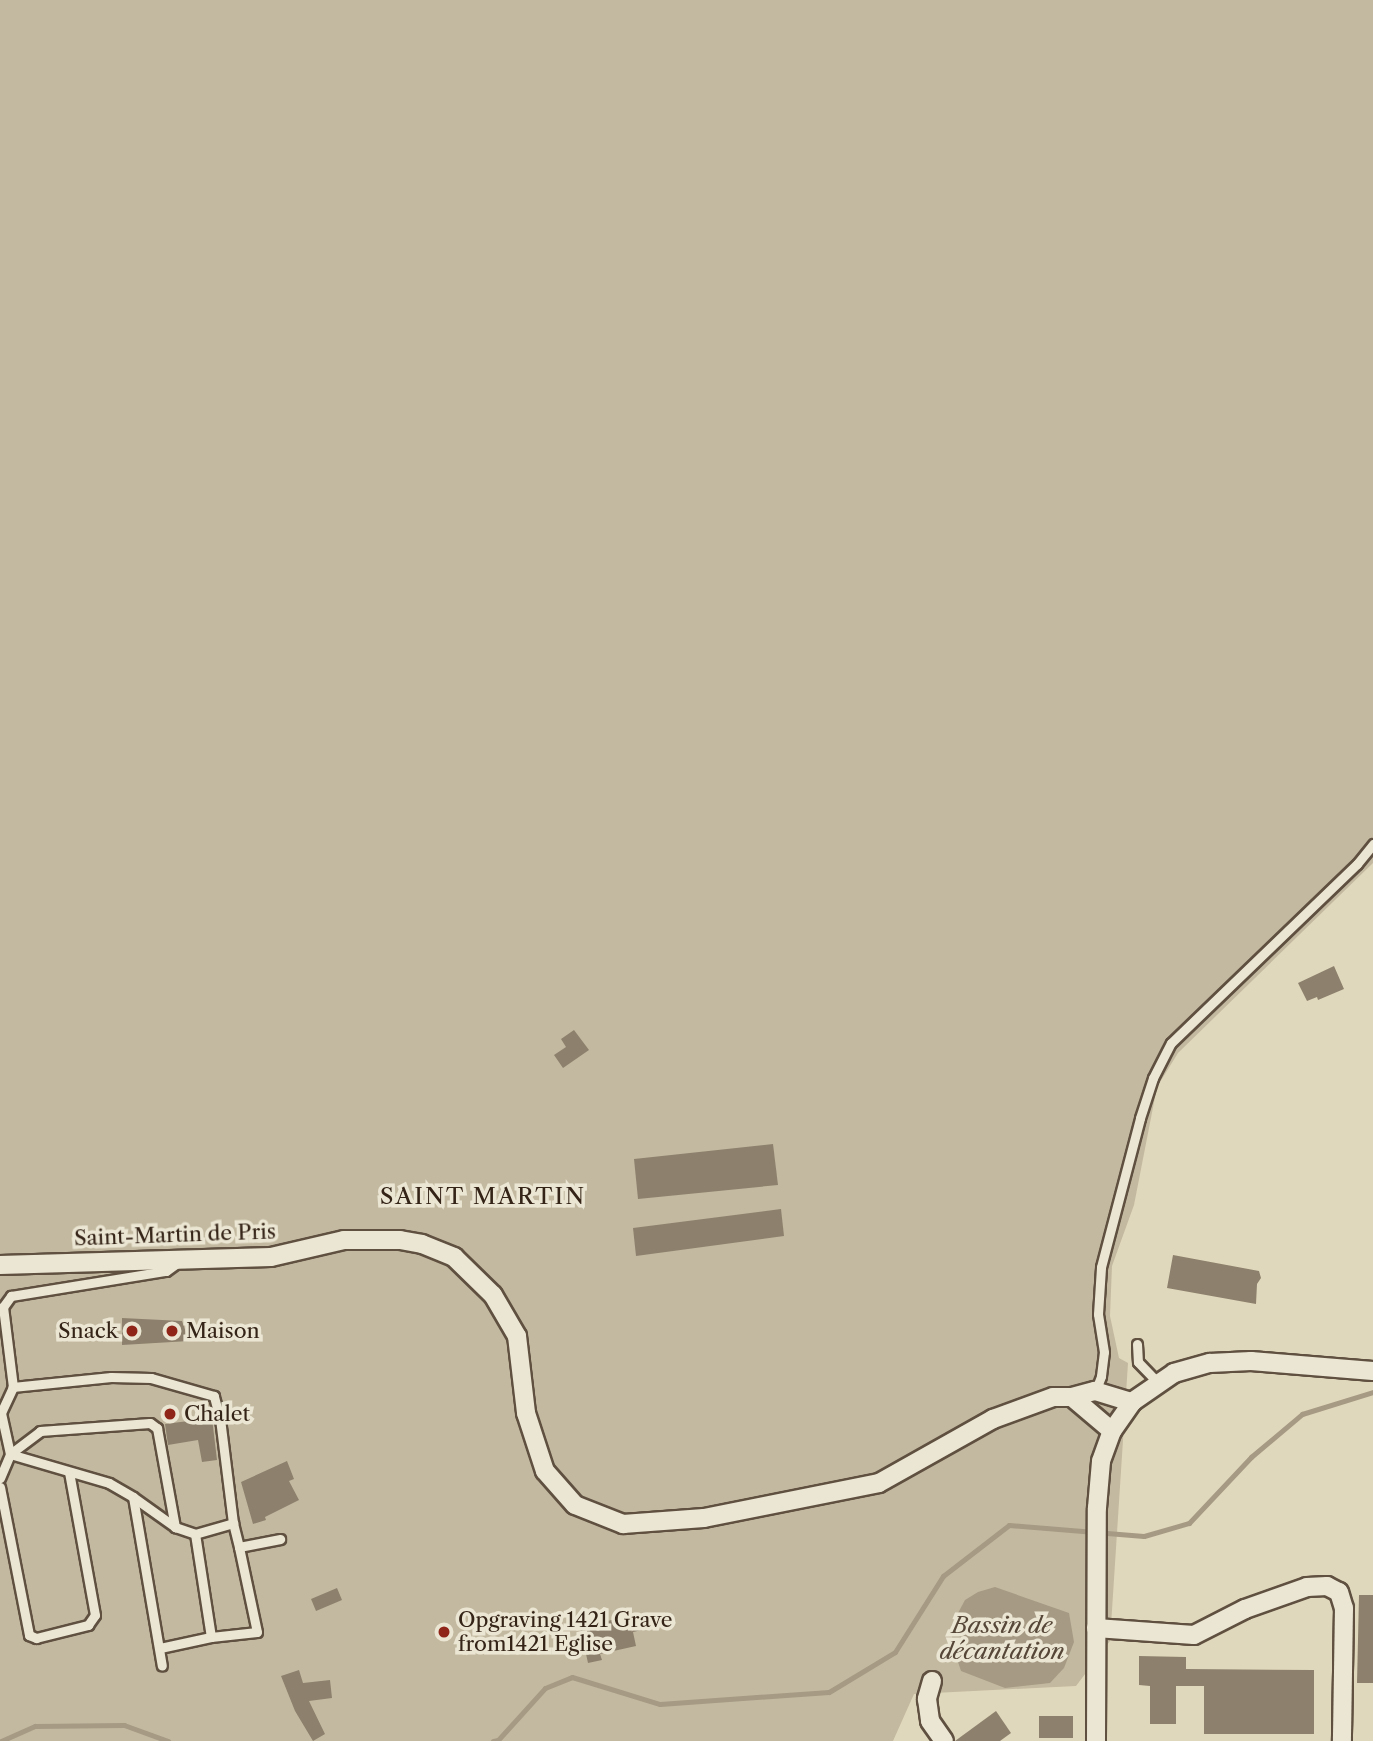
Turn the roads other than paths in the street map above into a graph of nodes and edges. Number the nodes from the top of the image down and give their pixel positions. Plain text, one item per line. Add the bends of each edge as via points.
1 (1373, 844) edge
2 (184, 1258) junction
3 (3, 1265) edge
4 (1137, 1344) dead end
5 (1373, 1371) edge
6 (1157, 1382) junction
7 (13, 1387) junction
8 (1095, 1391) junction
9 (1072, 1397) junction
10 (1132, 1402) junction
11 (1087, 1409) junction
12 (1112, 1431) junction
13 (10, 1454) junction
14 (69, 1472) junction
15 (0, 1478) edge
16 (0, 1487) edge
17 (134, 1497) junction
18 (233, 1522) junction
19 (175, 1527) junction
20 (195, 1534) junction
21 (280, 1539) dead end
22 (239, 1547) junction
23 (1096, 1628) junction
24 (211, 1637) junction
25 (160, 1648) junction
26 (162, 1666) dead end
27 (932, 1681) dead end
28 (944, 1741) edge
29 (1096, 1741) edge
30 (1342, 1741) edge

1 - 8 lane via 1171,1043 1153,1078 1101,1267 1098,1314 1104,1352
2 - 3 street, Saint-Martin de Pris
2 - 7 lane via 166,1270 10,1296 3,1307
2 - 9 street, Saint-Martin de Pris via 271,1257 344,1240 400,1240 454,1257 493,1295 517,1336 527,1413 545,1471 575,1505 622,1524 704,1518 879,1483 993,1419 1054,1397
4 - 6 lane via 1139,1362
5 - 6 street via 1227,1361 1189,1366
6 - 10 street
7 - 13 lane via 1,1413
7 - 18 lane via 111,1377 151,1378 214,1396
8 - 9 street, Saint-Martin de Pris
8 - 10 street
8 - 11 lane
9 - 11 street
10 - 12 street
11 - 12 street
12 - 23 street via 1101,1461 1097,1508
13 - 14 lane
13 - 15 lane
13 - 19 lane via 40,1431 150,1423 157,1428
14 - 16 lane via 95,1615 88,1625 36,1639 29,1635
14 - 17 lane via 109,1483
17 - 19 lane
17 - 25 lane
18 - 20 lane
18 - 22 lane
19 - 20 lane
20 - 24 lane
21 - 22 lane
22 - 24 lane via 257,1632
23 - 29 street
23 - 30 street via 1194,1635 1245,1609 1307,1587 1326,1586 1339,1592 1344,1608
24 - 25 lane
25 - 26 lane
27 - 28 street via 927,1699 930,1721

